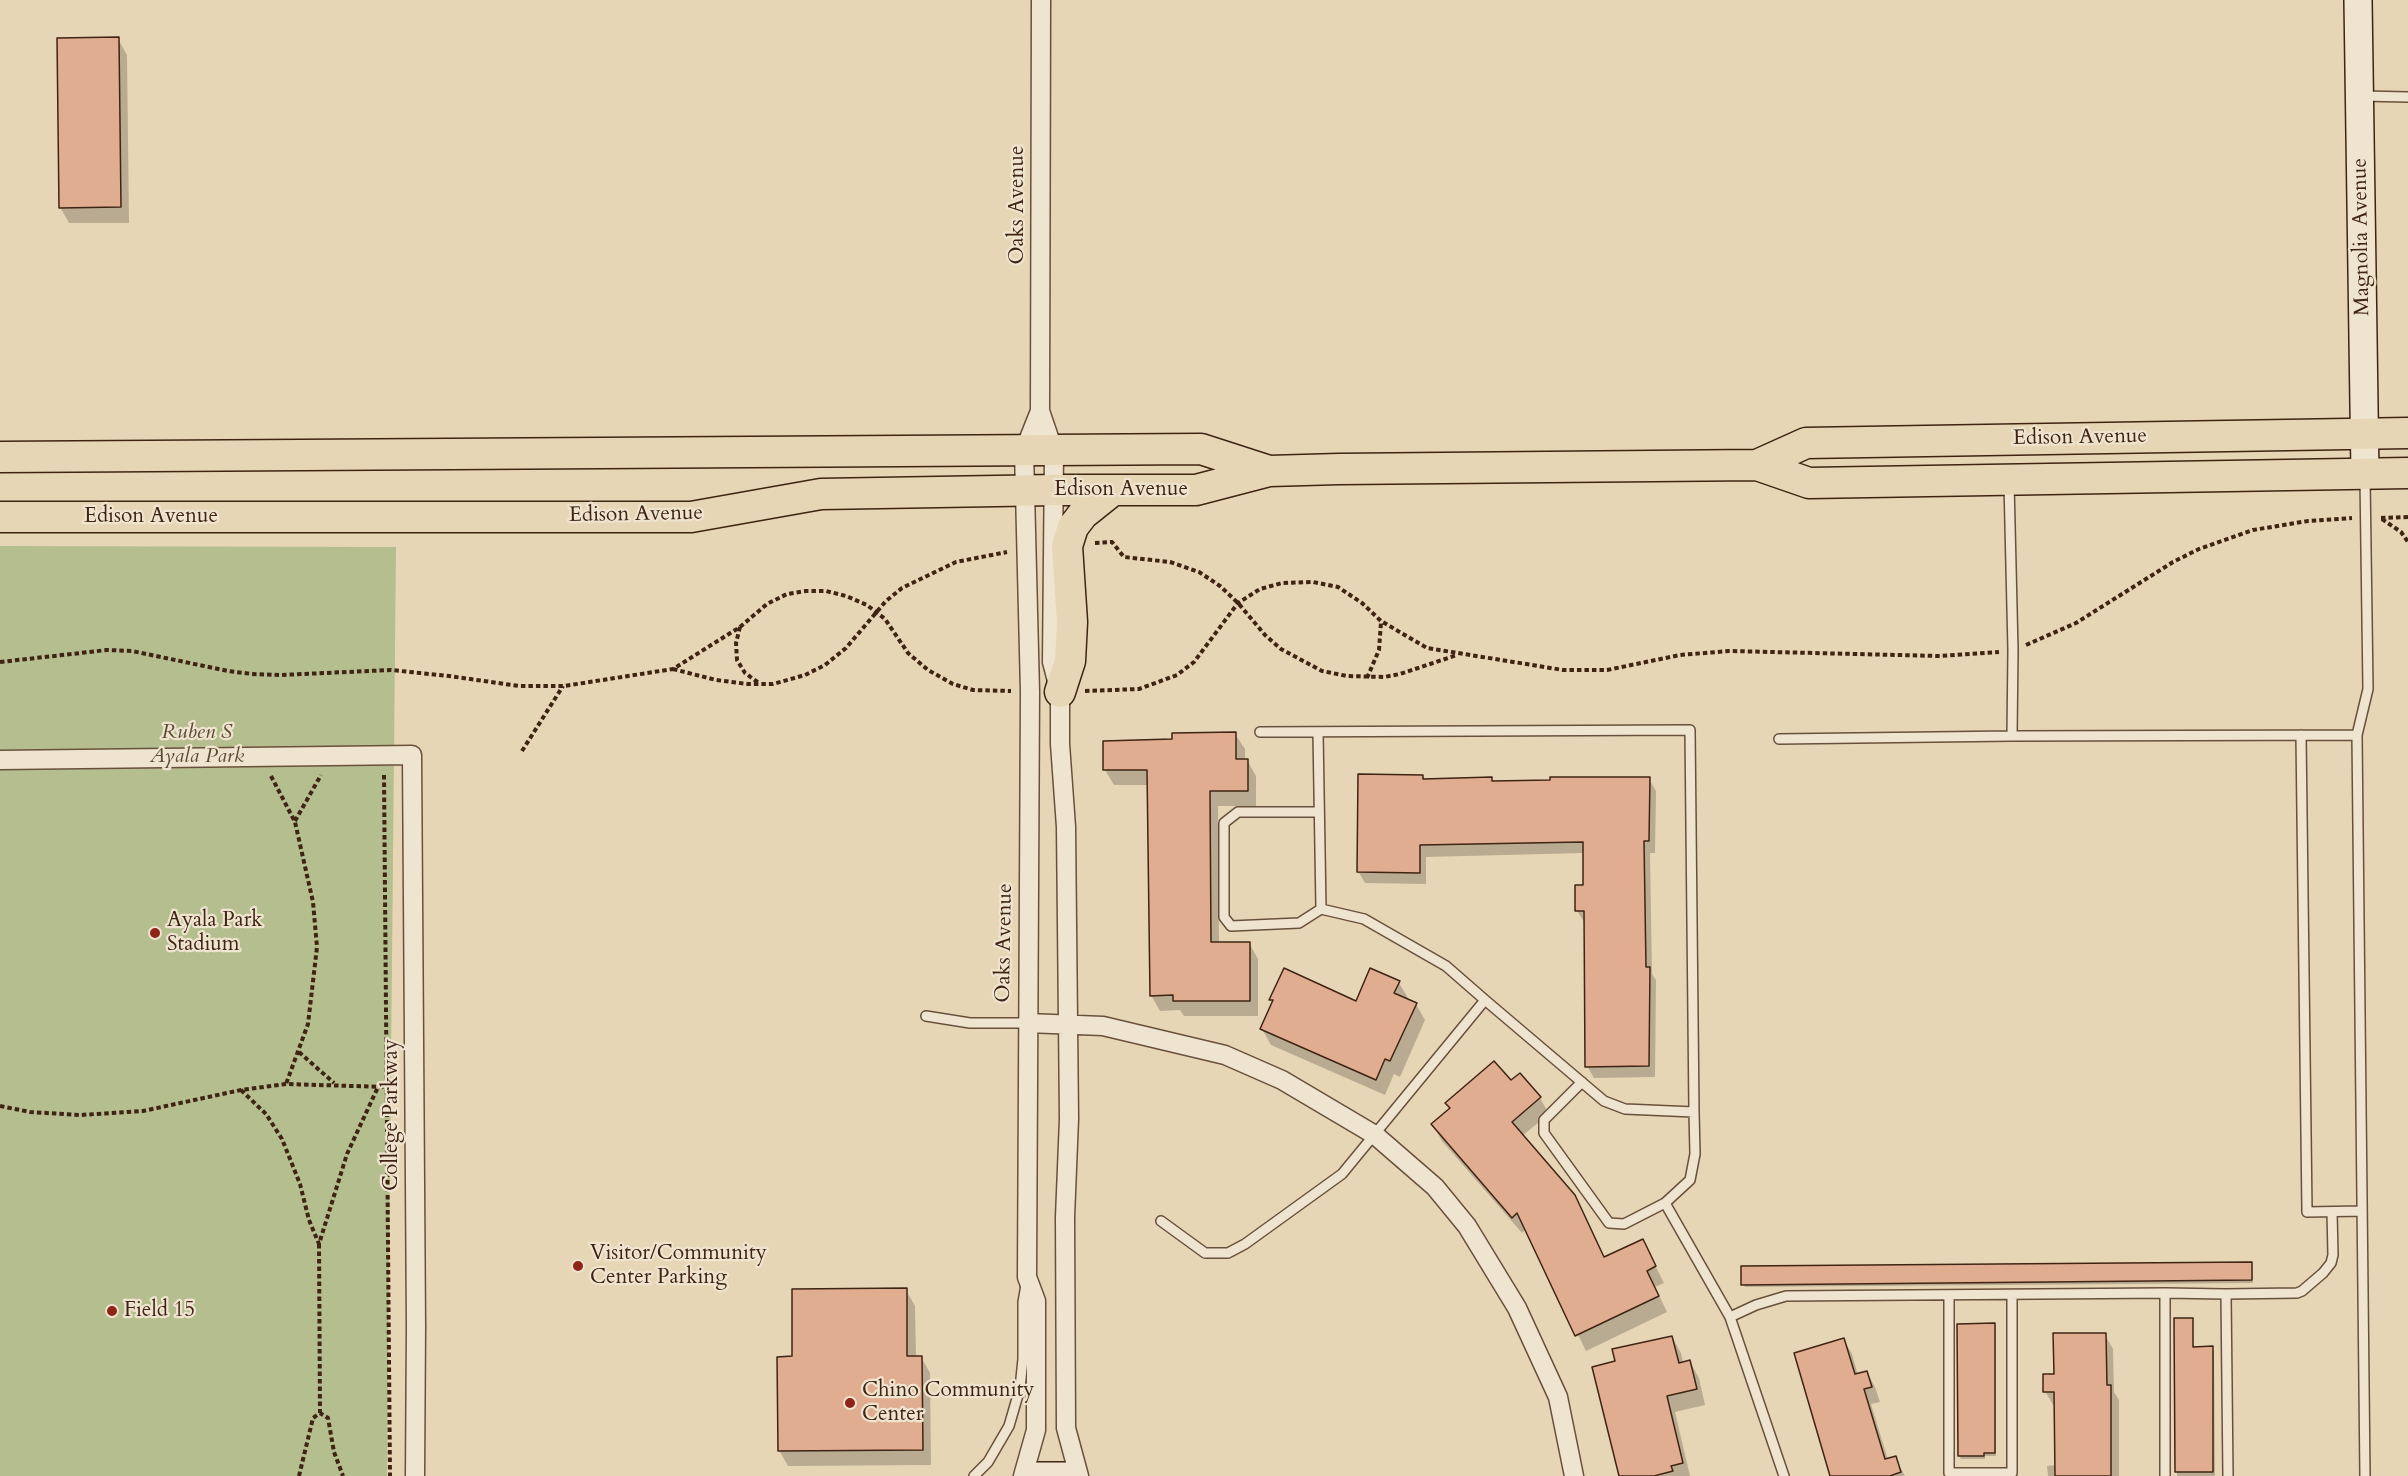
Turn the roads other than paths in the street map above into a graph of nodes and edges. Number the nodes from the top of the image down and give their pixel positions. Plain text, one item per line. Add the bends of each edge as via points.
1 (1041, 0) edge
2 (2358, 0) edge
3 (2360, 96) junction
4 (2408, 97) edge
5 (1041, 411) junction
6 (2364, 433) junction
7 (2408, 433) edge
8 (1024, 451) junction
9 (1054, 452) junction
10 (0, 457) edge
11 (1757, 465) junction
12 (1269, 471) junction
13 (2365, 473) junction
14 (2408, 473) edge
15 (2009, 481) junction
16 (1024, 490) junction
17 (1055, 490) junction
18 (1113, 490) junction
19 (0, 517) edge
20 (1060, 692) junction
21 (1260, 732) dead end
22 (1318, 732) junction
23 (2301, 735) junction
24 (2357, 735) junction
25 (2012, 736) junction
26 (1779, 739) dead end
27 (0, 760) edge
28 (1319, 812) junction
29 (1321, 909) junction
30 (1485, 1000) junction
31 (926, 1016) dead end
32 (1027, 1023) junction
33 (1067, 1024) junction
34 (1582, 1082) junction
35 (1694, 1112) junction
36 (1375, 1135) junction
37 (1665, 1203) junction
38 (2362, 1211) junction
39 (2332, 1212) junction
40 (1161, 1221) dead end
41 (1027, 1277) junction
42 (2164, 1293) junction
43 (2226, 1294) junction
44 (1949, 1295) junction
45 (2012, 1295) junction
46 (1730, 1317) junction
47 (415, 1476) edge
48 (974, 1476) edge
49 (1023, 1476) edge
50 (1037, 1476) edge
51 (1066, 1476) edge
52 (1079, 1476) edge
53 (1574, 1476) edge
54 (1784, 1476) edge
55 (2165, 1476) edge
56 (2228, 1476) edge
57 (2365, 1476) edge

1 - 5 street, Oaks Avenue
2 - 3 street, Magnolia Avenue
3 - 4 lane
3 - 6 street, Magnolia Avenue
5 - 8 street, Oaks Avenue
5 - 9 street, Oaks Avenue
6 - 7 main road, Edison Avenue
6 - 11 main road, Edison Avenue via 1806,443
6 - 13 street, Magnolia Avenue
8 - 9 main road, Edison Avenue
8 - 10 main road, Edison Avenue
8 - 16 street, Oaks Avenue
9 - 12 main road, Edison Avenue via 1201,450
9 - 17 street, Oaks Avenue
11 - 12 main road, Edison Avenue
11 - 15 main road, Edison Avenue via 1809,483
12 - 18 main road, Edison Avenue via 1196,490
13 - 14 main road, Edison Avenue
13 - 15 main road, Edison Avenue
13 - 24 lane via 2368,689
15 - 25 lane
16 - 17 main road, Edison Avenue
16 - 19 main road, Edison Avenue via 821,494 692,517
16 - 32 street, Oaks Avenue via 1030,692
17 - 18 main road, Edison Avenue
17 - 20 street, Oaks Avenue via 1052,662
18 - 20 main road via 1083,514 1073,527 1067,546 1072,622 1070,661
20 - 33 street, Oaks Avenue via 1066,827
21 - 22 lane
22 - 28 lane
22 - 35 lane via 1690,730
23 - 24 lane
23 - 25 lane
23 - 39 lane via 2307,1212
24 - 38 lane
25 - 26 lane
27 - 47 street, College Parkway via 412,754
28 - 29 lane
28 - 29 lane via 1238,812 1224,823 1224,917 1231,926 1299,923
29 - 30 lane via 1364,920 1446,966
30 - 34 lane
30 - 36 lane
31 - 32 lane via 970,1023
32 - 33 street
32 - 41 street, Oaks Avenue
33 - 36 street via 1103,1026 1225,1055 1282,1080
33 - 52 street, Oaks Avenue via 1066,1428
34 - 35 lane via 1604,1101 1625,1109
34 - 37 lane via 1544,1120 1544,1133 1609,1223 1624,1224
35 - 37 lane via 1695,1154 1690,1180
36 - 40 lane via 1342,1174 1228,1253 1205,1252
36 - 53 street via 1435,1187 1467,1226 1517,1308 1558,1397
37 - 46 lane
38 - 39 lane
38 - 57 lane
39 - 43 lane via 2331,1263 2302,1291
41 - 48 lane via 1020,1388 1009,1426 988,1462
41 - 49 street, Oaks Avenue via 1036,1301 1036,1430
42 - 43 lane
42 - 45 lane
42 - 55 lane
43 - 56 lane
44 - 45 lane
44 - 45 lane via 1949,1473 2012,1473
44 - 46 lane via 1786,1296
46 - 54 lane
50 - 51 street

